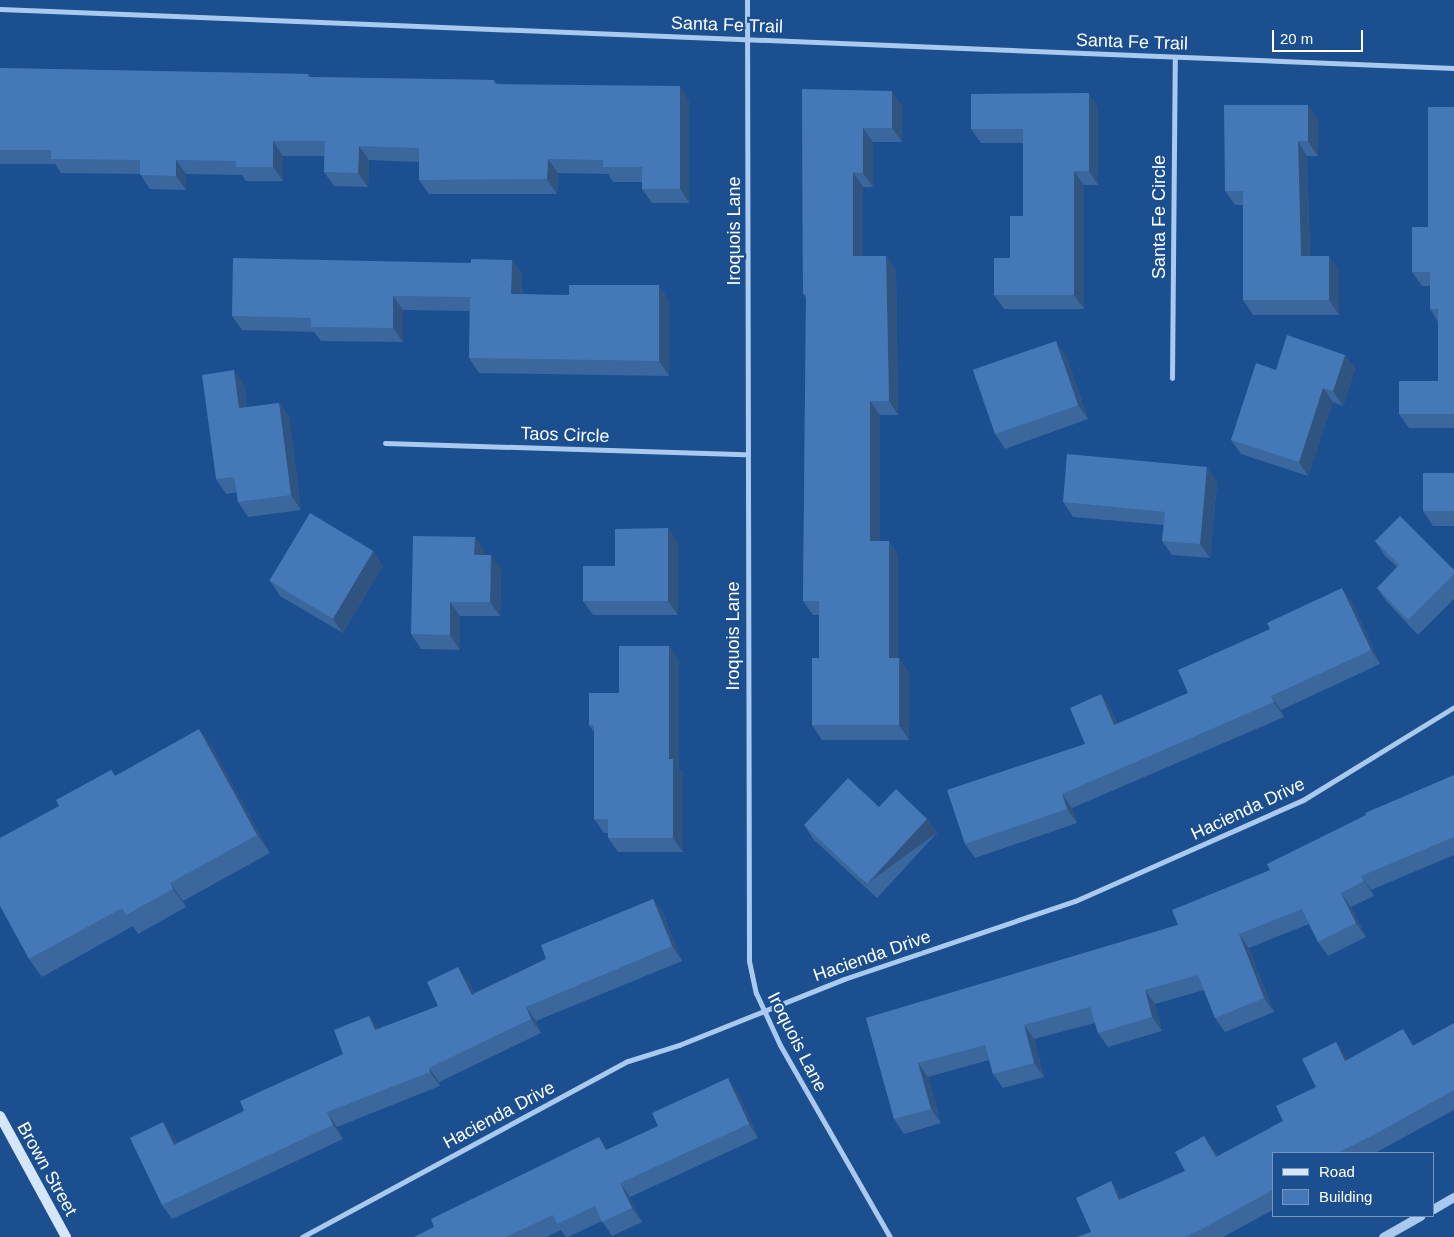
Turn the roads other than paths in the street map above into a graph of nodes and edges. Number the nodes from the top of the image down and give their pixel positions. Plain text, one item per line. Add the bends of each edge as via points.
1 (747, 0) edge
2 (0, 9) edge
3 (747, 39) junction
4 (1174, 56) junction
5 (1454, 68) edge
6 (1172, 378) dead end
7 (385, 443) dead end
8 (745, 454) junction
9 (1454, 707) edge
10 (764, 1010) junction
11 (0, 1116) edge
12 (1454, 1197) edge
13 (1434, 1208) edge
14 (1418, 1217) edge
15 (66, 1237) edge
16 (302, 1237) edge
17 (890, 1237) edge
18 (1383, 1237) edge

1 - 3 street, Iroquois Lane
2 - 3 street, Santa Fe Trail
3 - 4 street, Santa Fe Trail
3 - 8 street, Iroquois Lane
4 - 5 street, Santa Fe Trail
4 - 6 street, Santa Fe Circle
7 - 8 street, Taos Circle
8 - 10 street, Iroquois Lane via 749,961 756,993
9 - 10 street, Hacienda Drive via 1304,800 1217,840 1075,901 844,979
10 - 16 street, Hacienda Drive via 679,1045 628,1061
10 - 17 street, Iroquois Lane via 780,1045
11 - 15 main road, Brown Street
12 - 13 street
14 - 18 street

